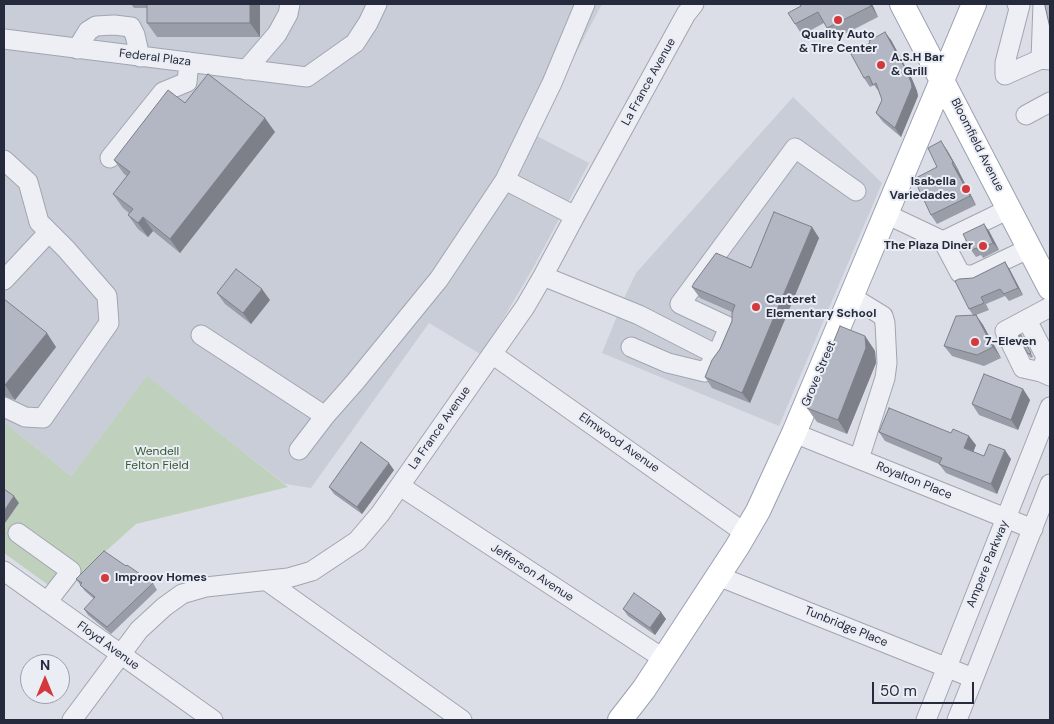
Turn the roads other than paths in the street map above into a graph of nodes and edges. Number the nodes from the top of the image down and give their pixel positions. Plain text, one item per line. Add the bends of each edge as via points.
1 (290, 4) edge
2 (377, 4) edge
3 (585, 4) edge
4 (693, 4) edge
5 (902, 4) edge
6 (974, 4) edge
7 (1017, 4) edge
8 (1043, 4) edge
9 (4, 39) edge
10 (78, 49) junction
11 (140, 56) junction
12 (1045, 60) edge
13 (189, 62) junction
14 (246, 70) junction
15 (943, 80) junction
16 (1050, 102) edge
17 (1026, 114) dead end
18 (110, 158) dead end
19 (4, 160) edge
20 (505, 180) junction
21 (856, 191) dead end
22 (1009, 208) junction
23 (886, 214) junction
24 (575, 216) junction
25 (49, 232) junction
26 (943, 241) junction
27 (1030, 248) junction
28 (543, 276) junction
29 (4, 280) edge
30 (1050, 288) edge
31 (852, 297) junction
32 (1050, 307) edge
33 (1022, 328) junction
34 (202, 335) dead end
35 (631, 347) dead end
36 (492, 354) junction
37 (717, 355) junction
38 (1041, 368) edge
39 (4, 407) edge
40 (1050, 407) edge
41 (325, 416) junction
42 (794, 433) junction
43 (300, 450) dead end
44 (859, 459) junction
45 (1050, 485) edge
46 (400, 486) junction
47 (1006, 518) junction
48 (1033, 529) junction
49 (18, 533) dead end
50 (745, 533) junction
51 (4, 571) edge
52 (718, 576) junction
53 (267, 581) junction
54 (47, 602) junction
55 (120, 654) junction
56 (664, 659) junction
57 (947, 668) junction
58 (973, 678) junction
59 (72, 720) edge
60 (212, 720) edge
61 (462, 720) edge
62 (620, 720) edge
63 (926, 720) edge
64 (957, 720) edge

1 - 14 street via 277,34
2 - 14 street, Federal Plaza via 355,43 306,77
3 - 20 street via 552,83
4 - 24 street, La France Avenue
5 - 15 main road, Bloomfield Avenue
6 - 15 main road, Grove Street
7 - 12 street via 1020,5 1005,63 1005,75
8 - 12 street
9 - 10 street, Federal Plaza
10 - 11 street, Federal Plaza
10 - 11 street via 88,31 96,26 130,27
11 - 13 street, Federal Plaza
13 - 14 street, Federal Plaza
13 - 18 street via 186,82 163,92
15 - 22 main road, Bloomfield Avenue
15 - 23 main road, Grove Street
16 - 17 street
19 - 25 street via 28,182 39,222
20 - 24 street
20 - 41 street via 439,279
21 - 37 street via 796,148 680,304 729,327
22 - 26 street
22 - 27 main road, Bloomfield Avenue
23 - 26 street
23 - 31 main road, Grove Street
24 - 28 street, La France Avenue
25 - 29 street
25 - 39 street via 107,296 109,323 43,418 25,417
26 - 27 street via 960,273 967,275
27 - 30 main road, Bloomfield Avenue
28 - 36 street, La France Avenue
28 - 37 street via 639,315
31 - 42 main road, Grove Street
31 - 44 street via 883,316 887,364
32 - 33 street
33 - 38 street via 1046,357
33 - 38 street via 1005,331 1023,368
34 - 41 street
35 - 37 street via 668,363 705,372
36 - 46 street, La France Avenue
36 - 50 street, Elmwood Avenue
40 - 47 street, Ampere Parkway
41 - 43 street
42 - 44 street, Royalton Place
42 - 50 main road, Grove Street
44 - 47 street, Royalton Place
45 - 48 street
46 - 53 street, La France Avenue via 357,541 312,571
46 - 56 street, Jefferson Avenue
47 - 48 street, Royalton Place
47 - 57 street, Ampere Parkway
48 - 58 street
49 - 54 street via 71,571
50 - 52 main road, Grove Street
51 - 54 street, Floyd Avenue
52 - 56 main road, Grove Street
52 - 57 street, Tunbridge Place
53 - 55 street, La France Avenue via 206,587 182,594 139,630
53 - 61 street
54 - 55 street, Floyd Avenue
55 - 59 street, La France Avenue
55 - 60 street, Floyd Avenue
56 - 62 main road, Grove Street
57 - 58 street, Tunbridge Place
57 - 63 street, Ampere Parkway
58 - 64 street

